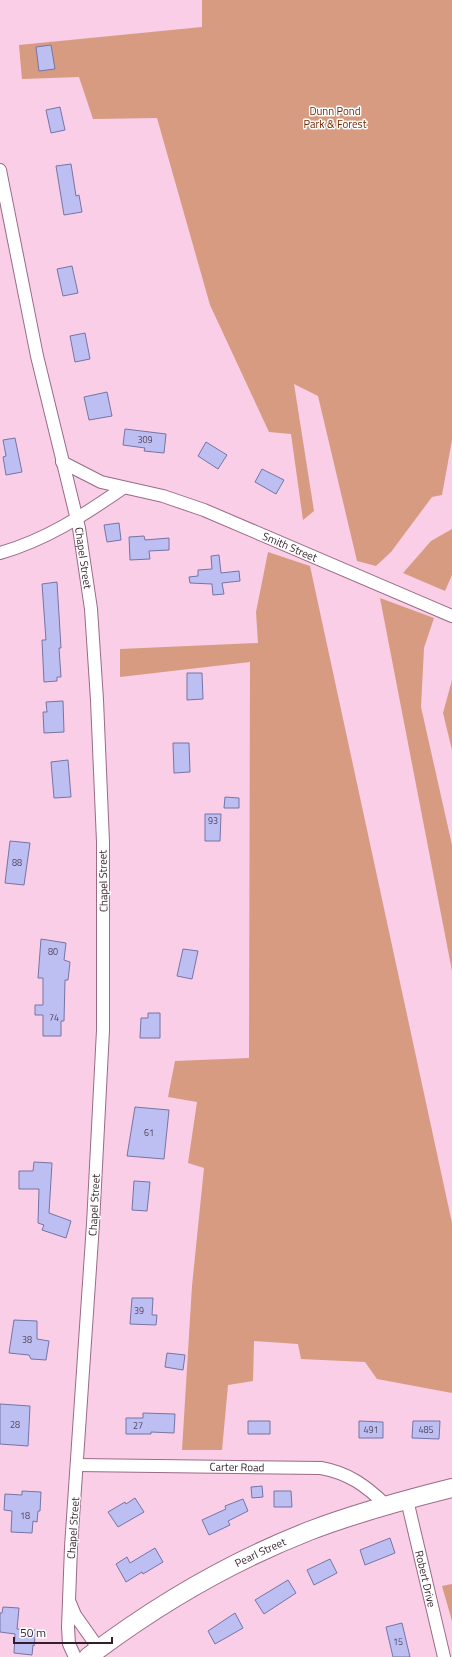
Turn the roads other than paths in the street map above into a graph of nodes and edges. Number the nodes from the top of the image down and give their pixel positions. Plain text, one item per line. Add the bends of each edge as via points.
1 (0, 170) edge
2 (62, 462) junction
3 (123, 488) junction
4 (76, 520) junction
5 (0, 553) edge
6 (452, 616) edge
7 (77, 1465) junction
8 (452, 1488) edge
9 (407, 1500) junction
10 (386, 1505) junction
11 (69, 1600) junction
12 (94, 1653) edge
13 (75, 1657) edge
14 (444, 1657) edge

1 - 2 street, Chapel Street via 35,349
2 - 3 street, Smith Street via 91,478
2 - 4 street, Chapel Street
3 - 4 street
3 - 6 street, Smith Street via 162,496 204,510
4 - 5 street via 22,546
4 - 7 street, Chapel Street via 91,609 95,655 104,937 99,1122
7 - 10 street, Carter Road via 321,1468 349,1476
7 - 11 street, Chapel Street via 70,1547
8 - 9 main road, Pearl Street
9 - 10 main road, Pearl Street
9 - 14 street, Robert Drive
10 - 12 main road, Pearl Street via 308,1531 242,1562 143,1618
11 - 12 street, Chapel Street
11 - 13 street, Chapel Street via 69,1644

